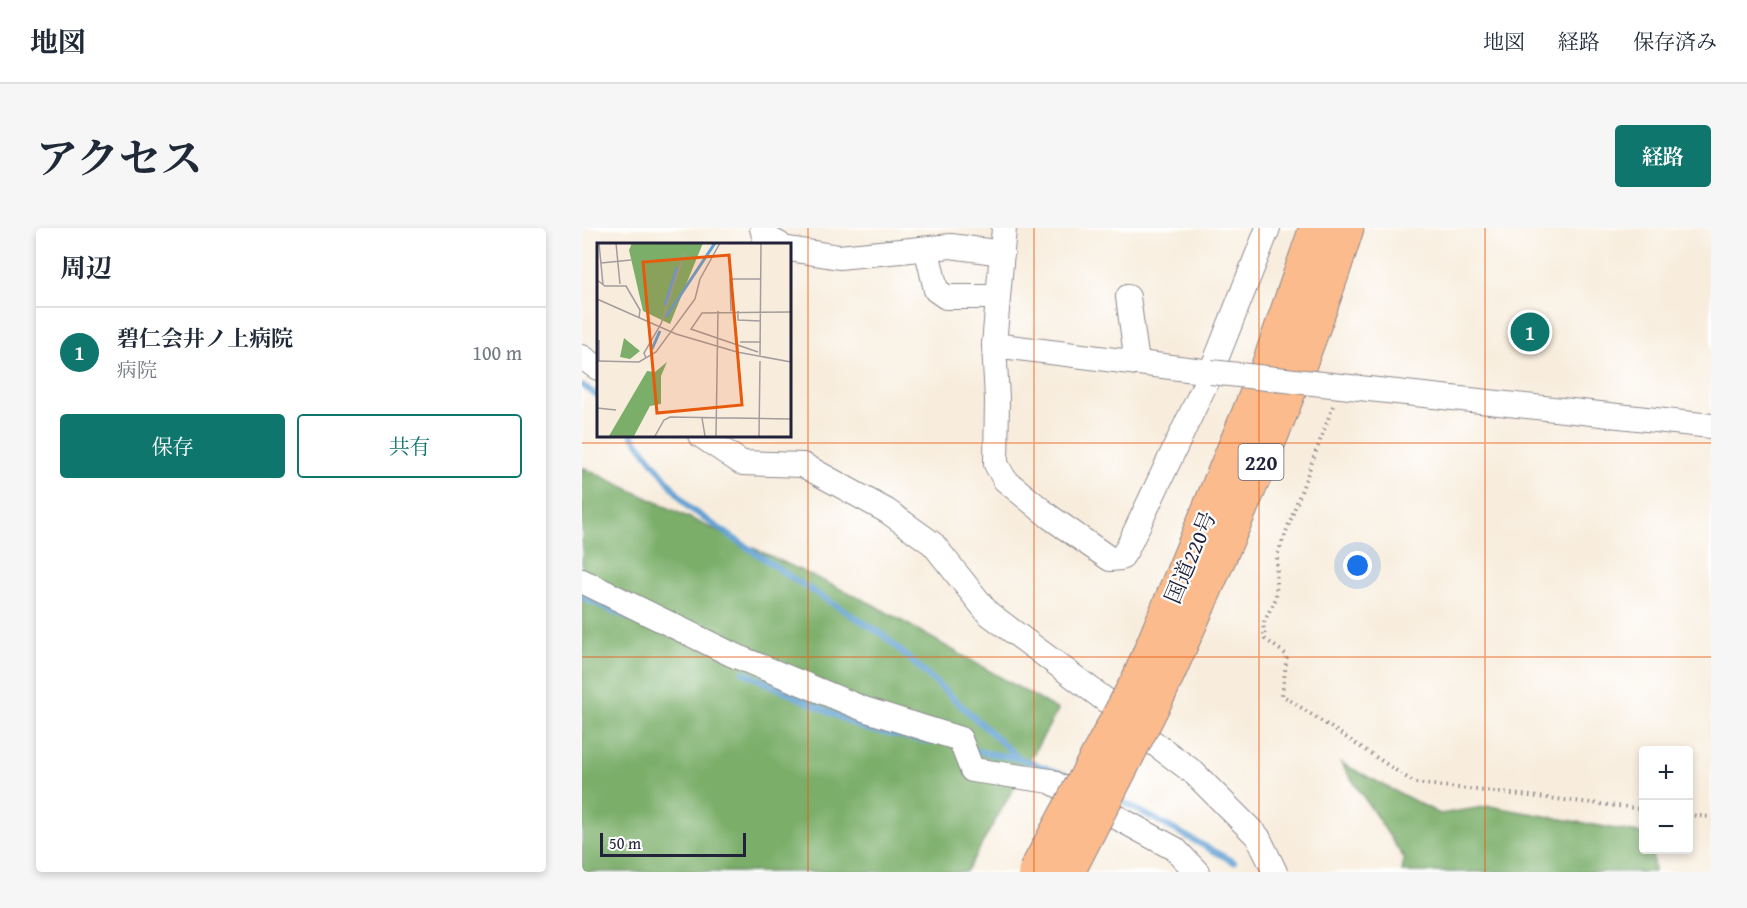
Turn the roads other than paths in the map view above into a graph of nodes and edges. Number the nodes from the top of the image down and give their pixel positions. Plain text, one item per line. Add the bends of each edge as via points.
1 (762, 228) edge
2 (1004, 228) edge
3 (1268, 228) edge
4 (1316, 228) edge
5 (1347, 228) edge
6 (776, 243) edge
7 (790, 249) edge
8 (927, 251) junction
9 (1002, 252) junction
10 (998, 297) junction
11 (1128, 297) dead end
12 (994, 345) junction
13 (582, 357) edge
14 (1137, 363) junction
15 (597, 367) edge
16 (1210, 372) junction
17 (1711, 426) edge
18 (702, 436) edge
19 (582, 580) edge
20 (1150, 684) junction
21 (1035, 872) edge
22 (1068, 872) edge
23 (1197, 872) edge
24 (1275, 872) edge

1 - 6 street via 764,236
2 - 9 street
3 - 16 street
4 - 20 highway, 国道220号 / 220
5 - 20 highway, 国道220号 / 220 via 1253,482
7 - 8 street via 839,257
8 - 9 street via 951,246
8 - 10 street via 936,290 946,297
9 - 10 street
10 - 12 street
11 - 14 street
12 - 14 street
12 - 16 street via 996,464 1005,480 1110,559 1121,558 1127,549
13 - 15 street
14 - 16 street
16 - 17 street, bridge
18 - 24 street via 742,463 803,465 887,511 933,544 988,613 1108,702 1139,732 1193,772 1258,837
19 - 23 street via 733,655 864,709 960,739 972,770 1050,781 1175,849
20 - 21 highway, 国道220号 / 220, bridge
20 - 22 highway, 国道220号 / 220, bridge

